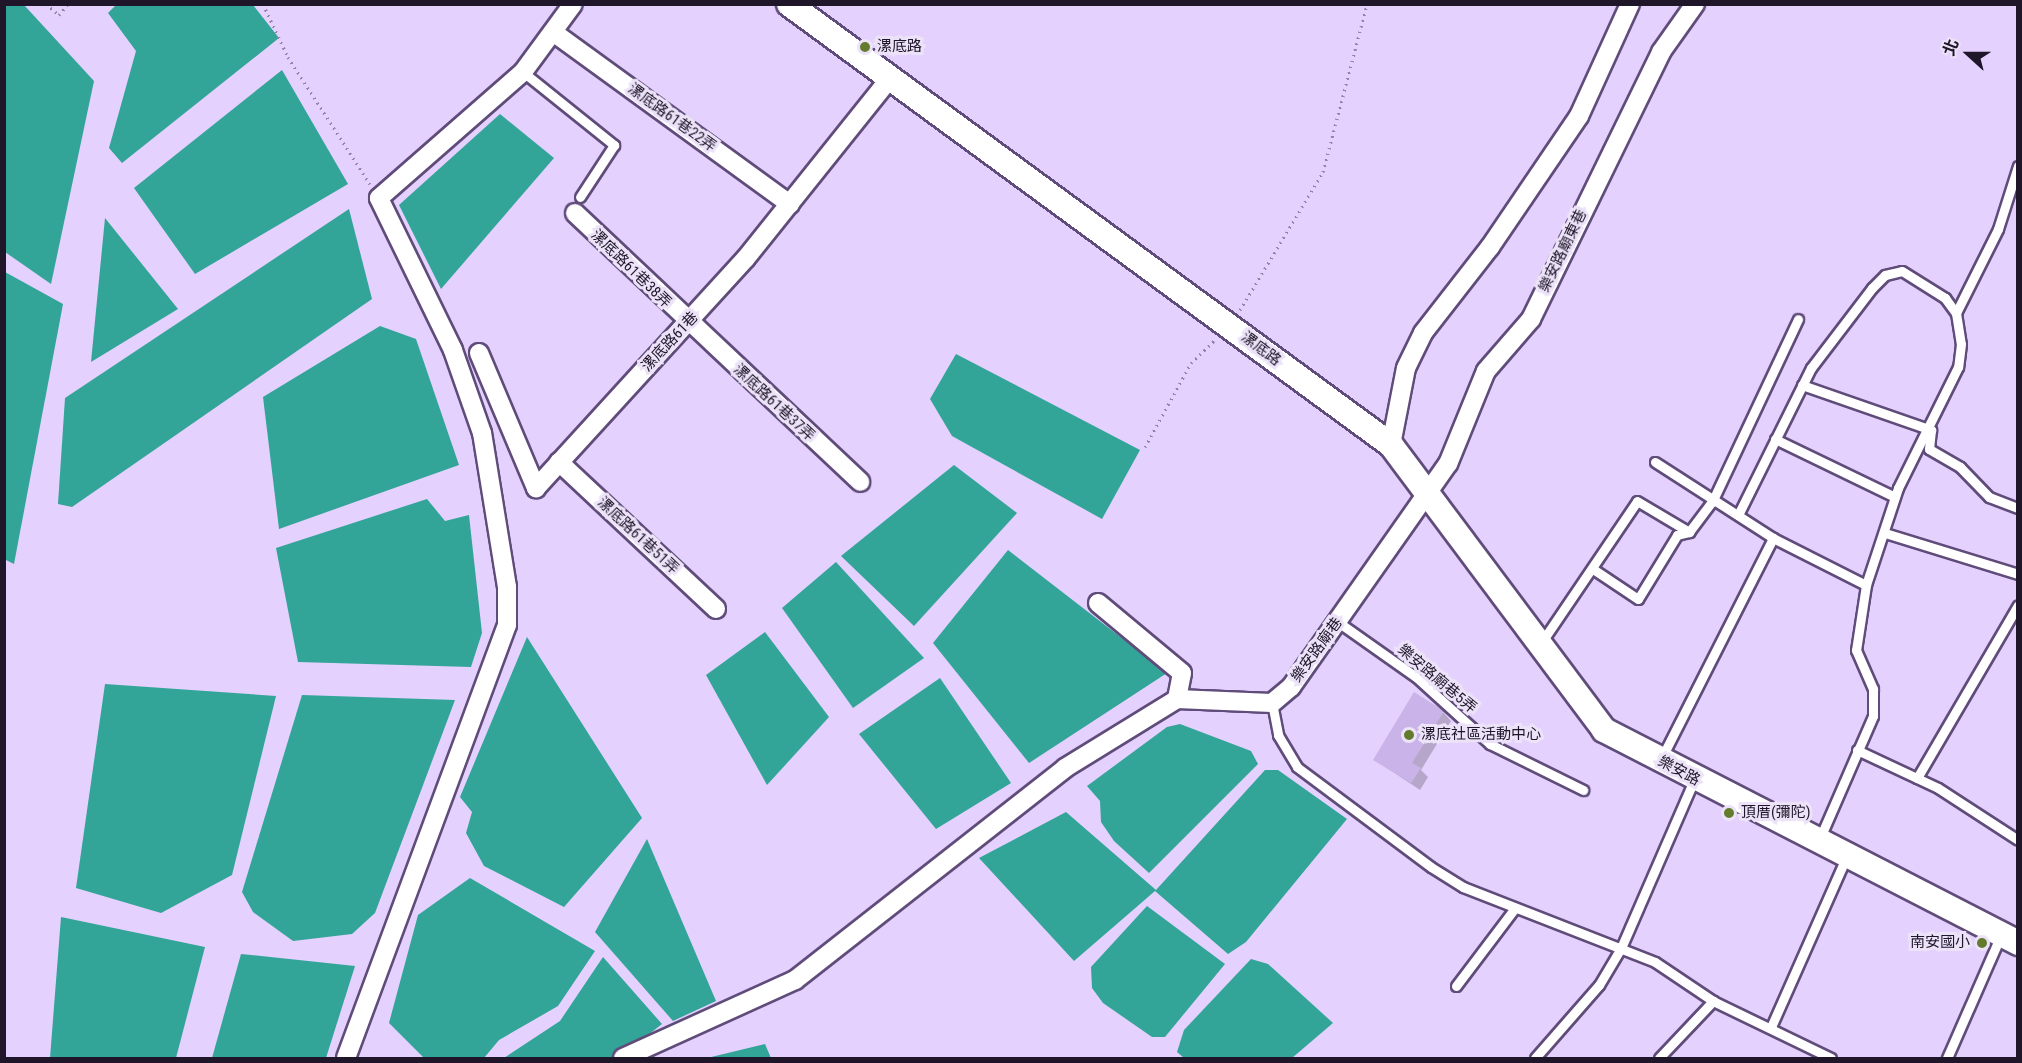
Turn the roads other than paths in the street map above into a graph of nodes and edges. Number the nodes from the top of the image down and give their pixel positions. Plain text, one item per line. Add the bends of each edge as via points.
1 (573, 4) edge
2 (789, 4) edge
3 (1629, 4) edge
4 (1695, 4) edge
5 (554, 32) junction
6 (523, 72) junction
7 (890, 78) junction
8 (2018, 166) edge
9 (790, 204) junction
10 (577, 205) joint
11 (1956, 313) junction
12 (1797, 319) dead end
13 (688, 324) junction
14 (479, 353) dead end
15 (1802, 385) junction
16 (1931, 430) junction
17 (1775, 439) junction
18 (1391, 445) junction
19 (559, 462) junction
20 (1655, 462) dead end
21 (860, 483) dead end
22 (1429, 494) junction
23 (1895, 497) junction
24 (1712, 502) junction
25 (2018, 508) edge
26 (1738, 515) junction
27 (1689, 532) junction
28 (1885, 533) junction
29 (1773, 538) junction
30 (1593, 569) junction
31 (2018, 574) edge
32 (1866, 585) junction
33 (1098, 603) dead end
34 (2018, 605) edge
35 (716, 609) dead end
36 (1338, 622) junction
37 (1540, 645) junction
38 (1178, 699) junction
39 (1272, 703) junction
40 (1857, 750) junction
41 (1660, 762) junction
42 (1917, 778) junction
43 (1695, 780) junction
44 (1583, 790) dead end
45 (2018, 840) edge
46 (1818, 842) junction
47 (1846, 858) junction
48 (1515, 908) junction
49 (2009, 939) edge
50 (1621, 948) junction
51 (1456, 986) dead end
52 (1713, 1001) junction
53 (1772, 1027) junction
54 (346, 1059) edge
55 (623, 1059) edge
56 (1535, 1059) edge
57 (1659, 1059) edge
58 (1831, 1059) edge
59 (1947, 1059) edge

1 - 5 street
2 - 7 street, 漯底路
3 - 18 street via 1580,116 1490,247 1423,333 1406,368
4 - 22 street, 樂安路廟東巷 via 1661,52 1531,319 1486,371 1448,464
5 - 6 street
5 - 9 street, 漯底路61巷22弄
6 - 10 lane via 614,145
6 - 54 street via 379,198 453,350 482,433 507,587 507,625
7 - 9 street, 漯底路61巷
7 - 18 street, 漯底路
8 - 11 lane via 1998,229
9 - 13 street, 漯底路61巷
10 - 13 street, 漯底路61巷38弄
11 - 15 lane via 1945,298 1912,274 1885,275
11 - 16 lane via 1961,344 1958,367
12 - 24 lane
13 - 19 street, 漯底路61巷
13 - 21 street, 漯底路61巷37弄
14 - 19 street, 漯底路61巷 via 536,488
15 - 16 lane
15 - 17 lane
16 - 23 lane
16 - 25 lane via 1929,449 1960,467 1989,497
17 - 23 lane
17 - 26 lane
18 - 22 street, 漯底路
19 - 35 street, 漯底路61巷51弄
20 - 24 lane via 1706,491
22 - 36 street, 樂安路廟巷
22 - 37 street, 樂安路
23 - 28 lane
24 - 26 lane
24 - 27 lane
26 - 29 lane
27 - 30 lane via 1677,535 1638,599
27 - 30 lane via 1637,501
28 - 31 lane
28 - 32 lane
29 - 32 lane
29 - 41 lane
30 - 37 lane
32 - 40 lane via 1856,650 1875,699
33 - 38 street via 1182,673
34 - 42 lane
36 - 39 street, 樂安路廟巷 via 1291,687
36 - 44 lane, 樂安路廟巷5弄 via 1416,677 1490,744
37 - 41 street, 樂安路 via 1604,730
38 - 39 street
38 - 55 street via 1065,768 795,980
39 - 48 lane via 1278,735 1297,767 1431,867 1463,887
40 - 42 lane
40 - 46 lane
41 - 43 street, 樂安路
42 - 45 lane
43 - 46 street, 樂安路
43 - 50 lane
46 - 47 street, 樂安路
47 - 49 street, 樂安路
47 - 53 lane
48 - 50 lane
48 - 51 lane
49 - 59 lane
50 - 52 lane via 1668,969
50 - 56 lane via 1599,986
52 - 53 lane
52 - 57 lane
53 - 58 lane

